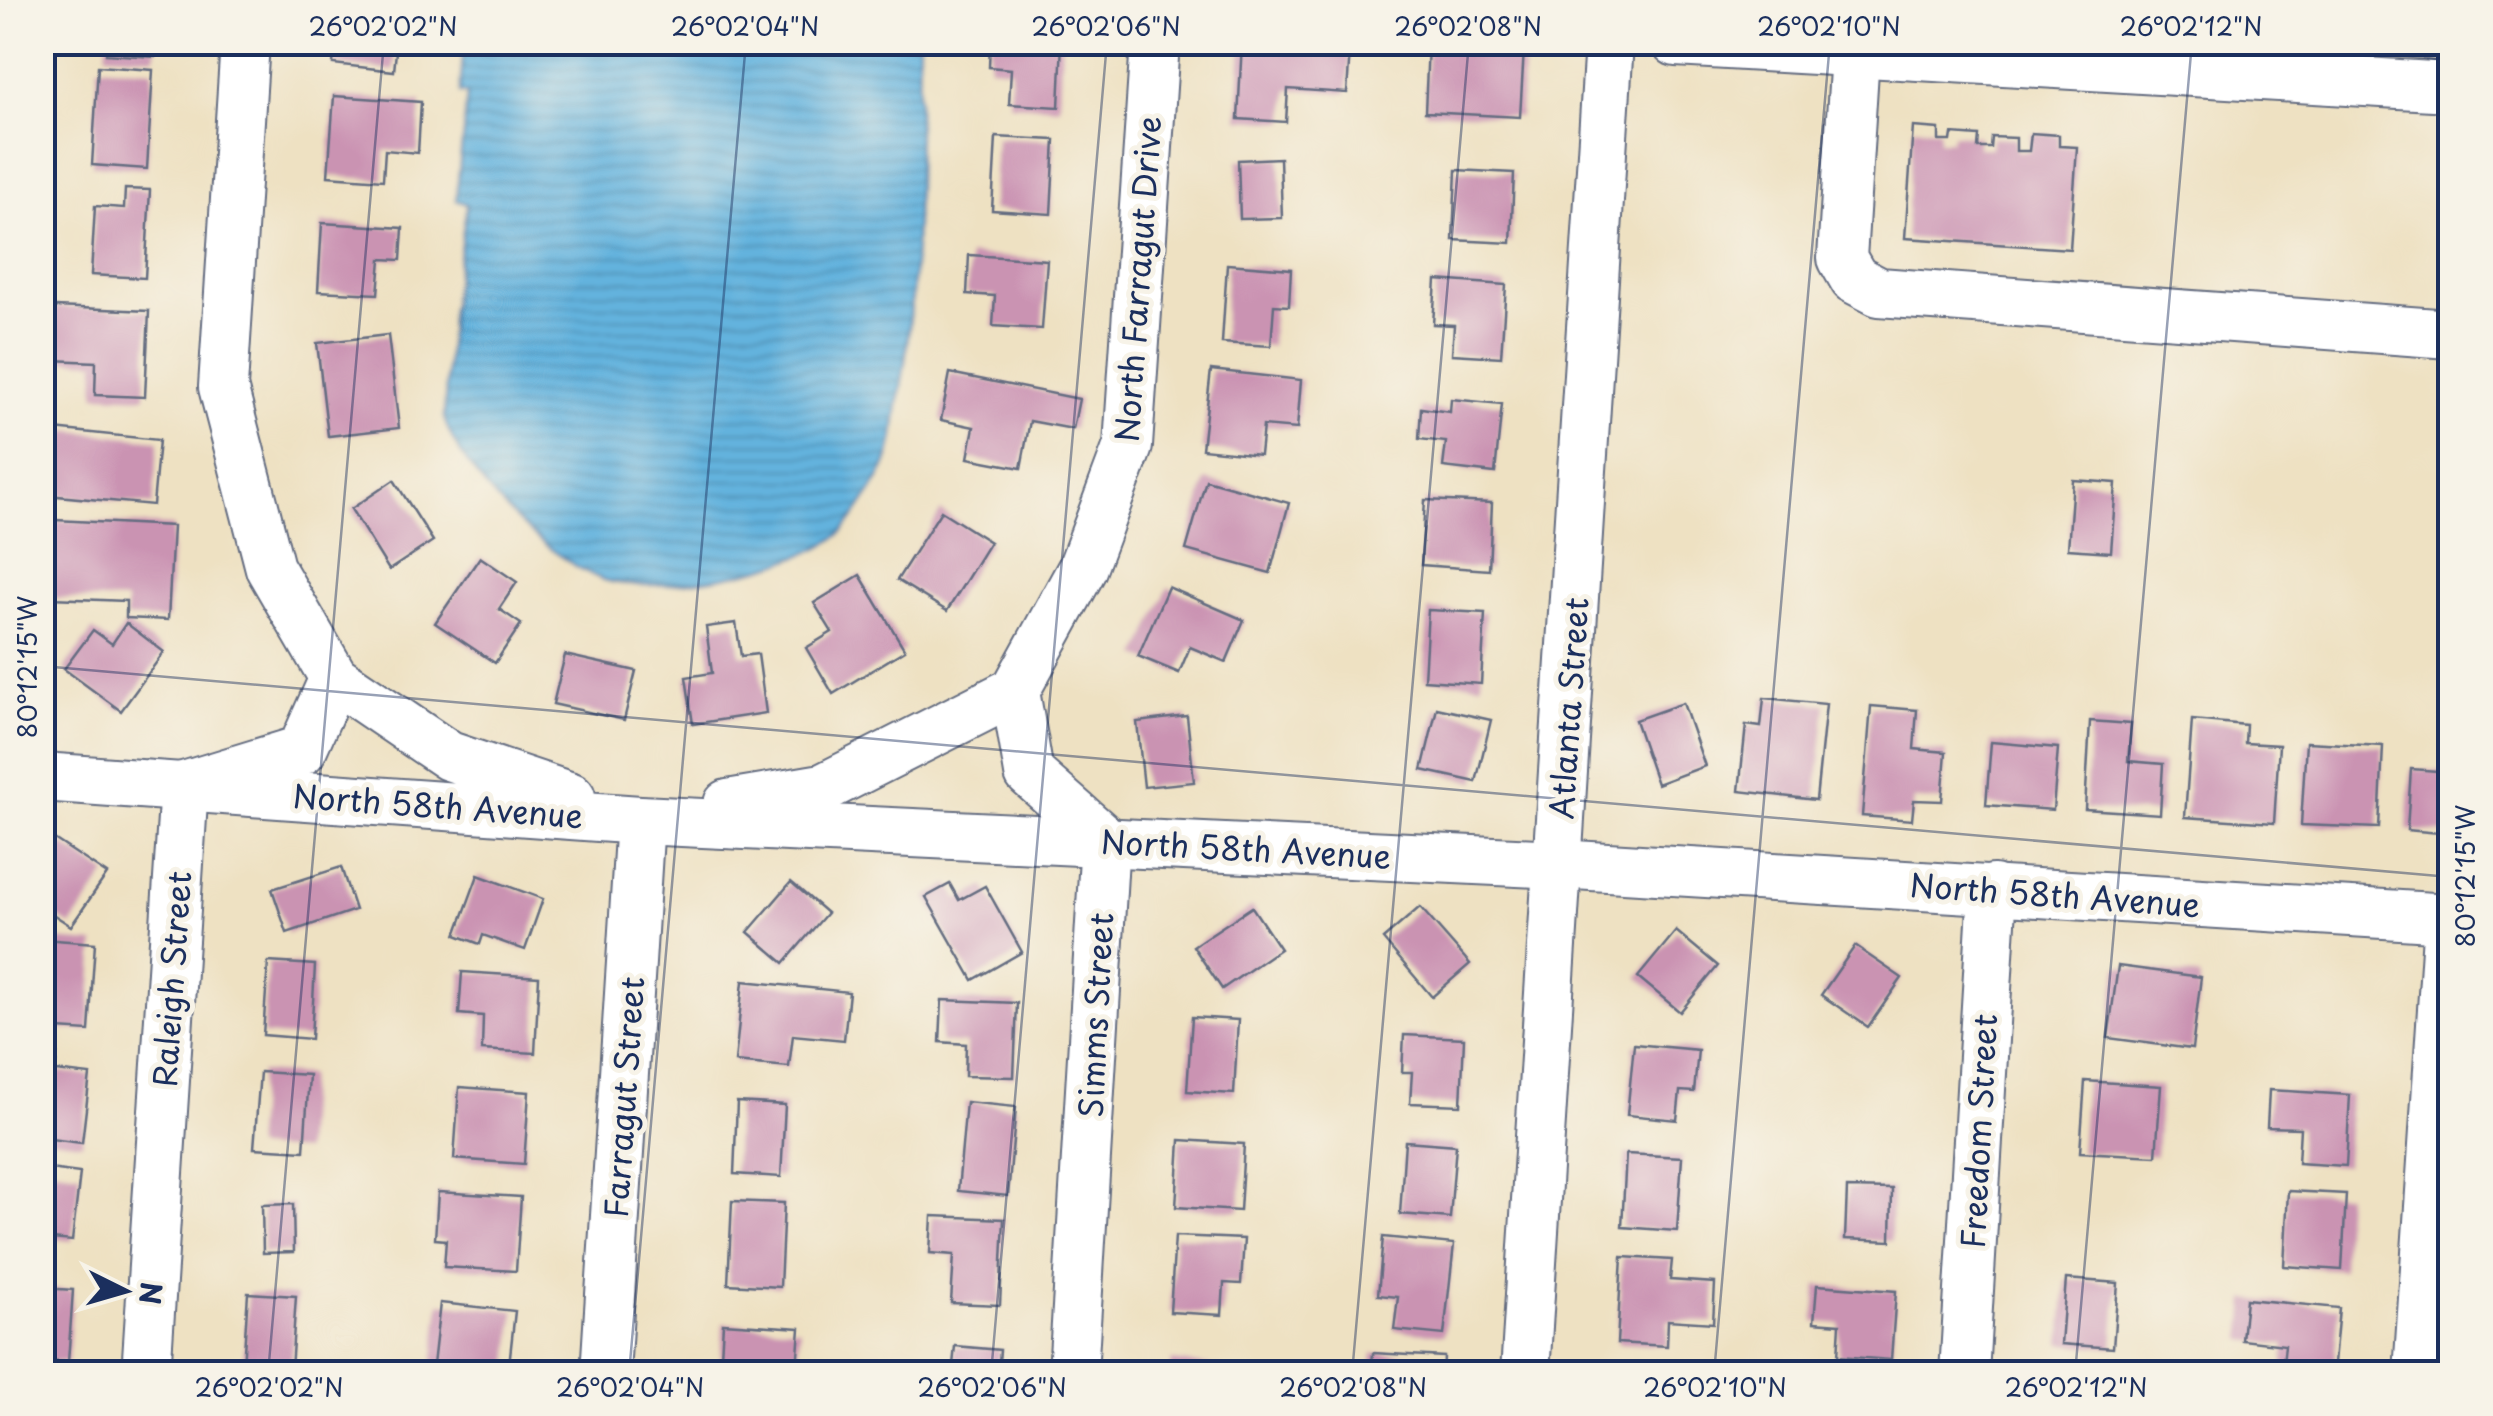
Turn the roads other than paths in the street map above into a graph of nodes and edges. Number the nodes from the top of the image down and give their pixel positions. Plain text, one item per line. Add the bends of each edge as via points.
1 (245, 42) edge
2 (1155, 42) edge
3 (1609, 42) edge
4 (1676, 42) edge
5 (1855, 54) junction
6 (2450, 87) edge
7 (2450, 334) edge
8 (334, 678) junction
9 (1015, 691) junction
10 (42, 777) edge
11 (184, 786) junction
12 (640, 820) junction
13 (1105, 840) junction
14 (1558, 864) junction
15 (1993, 889) junction
16 (2449, 918) edge
17 (146, 1374) edge
18 (605, 1374) edge
19 (1073, 1374) edge
20 (1525, 1374) edge
21 (1964, 1374) edge
22 (2418, 1374) edge

1 - 8 street via 223,386 270,568
2 - 9 street, North Farragut Drive via 1128,446 1082,569
3 - 14 street, Atlanta Street
4 - 5 street
5 - 6 street
5 - 7 street via 1842,258 1854,280 1879,292
8 - 11 street via 302,750
8 - 12 street via 449,756
9 - 12 street via 823,788
9 - 13 street via 1029,773
10 - 11 street, North 58th Avenue
11 - 12 street, North 58th Avenue
11 - 17 street, Raleigh Street
12 - 13 street, North 58th Avenue
12 - 18 street, Farragut Street
13 - 14 street, North 58th Avenue
13 - 19 street, Simms Street
14 - 15 street, North 58th Avenue
14 - 20 street, Atlanta Street
15 - 16 street, North 58th Avenue
15 - 21 street, Freedom Street
16 - 22 street

